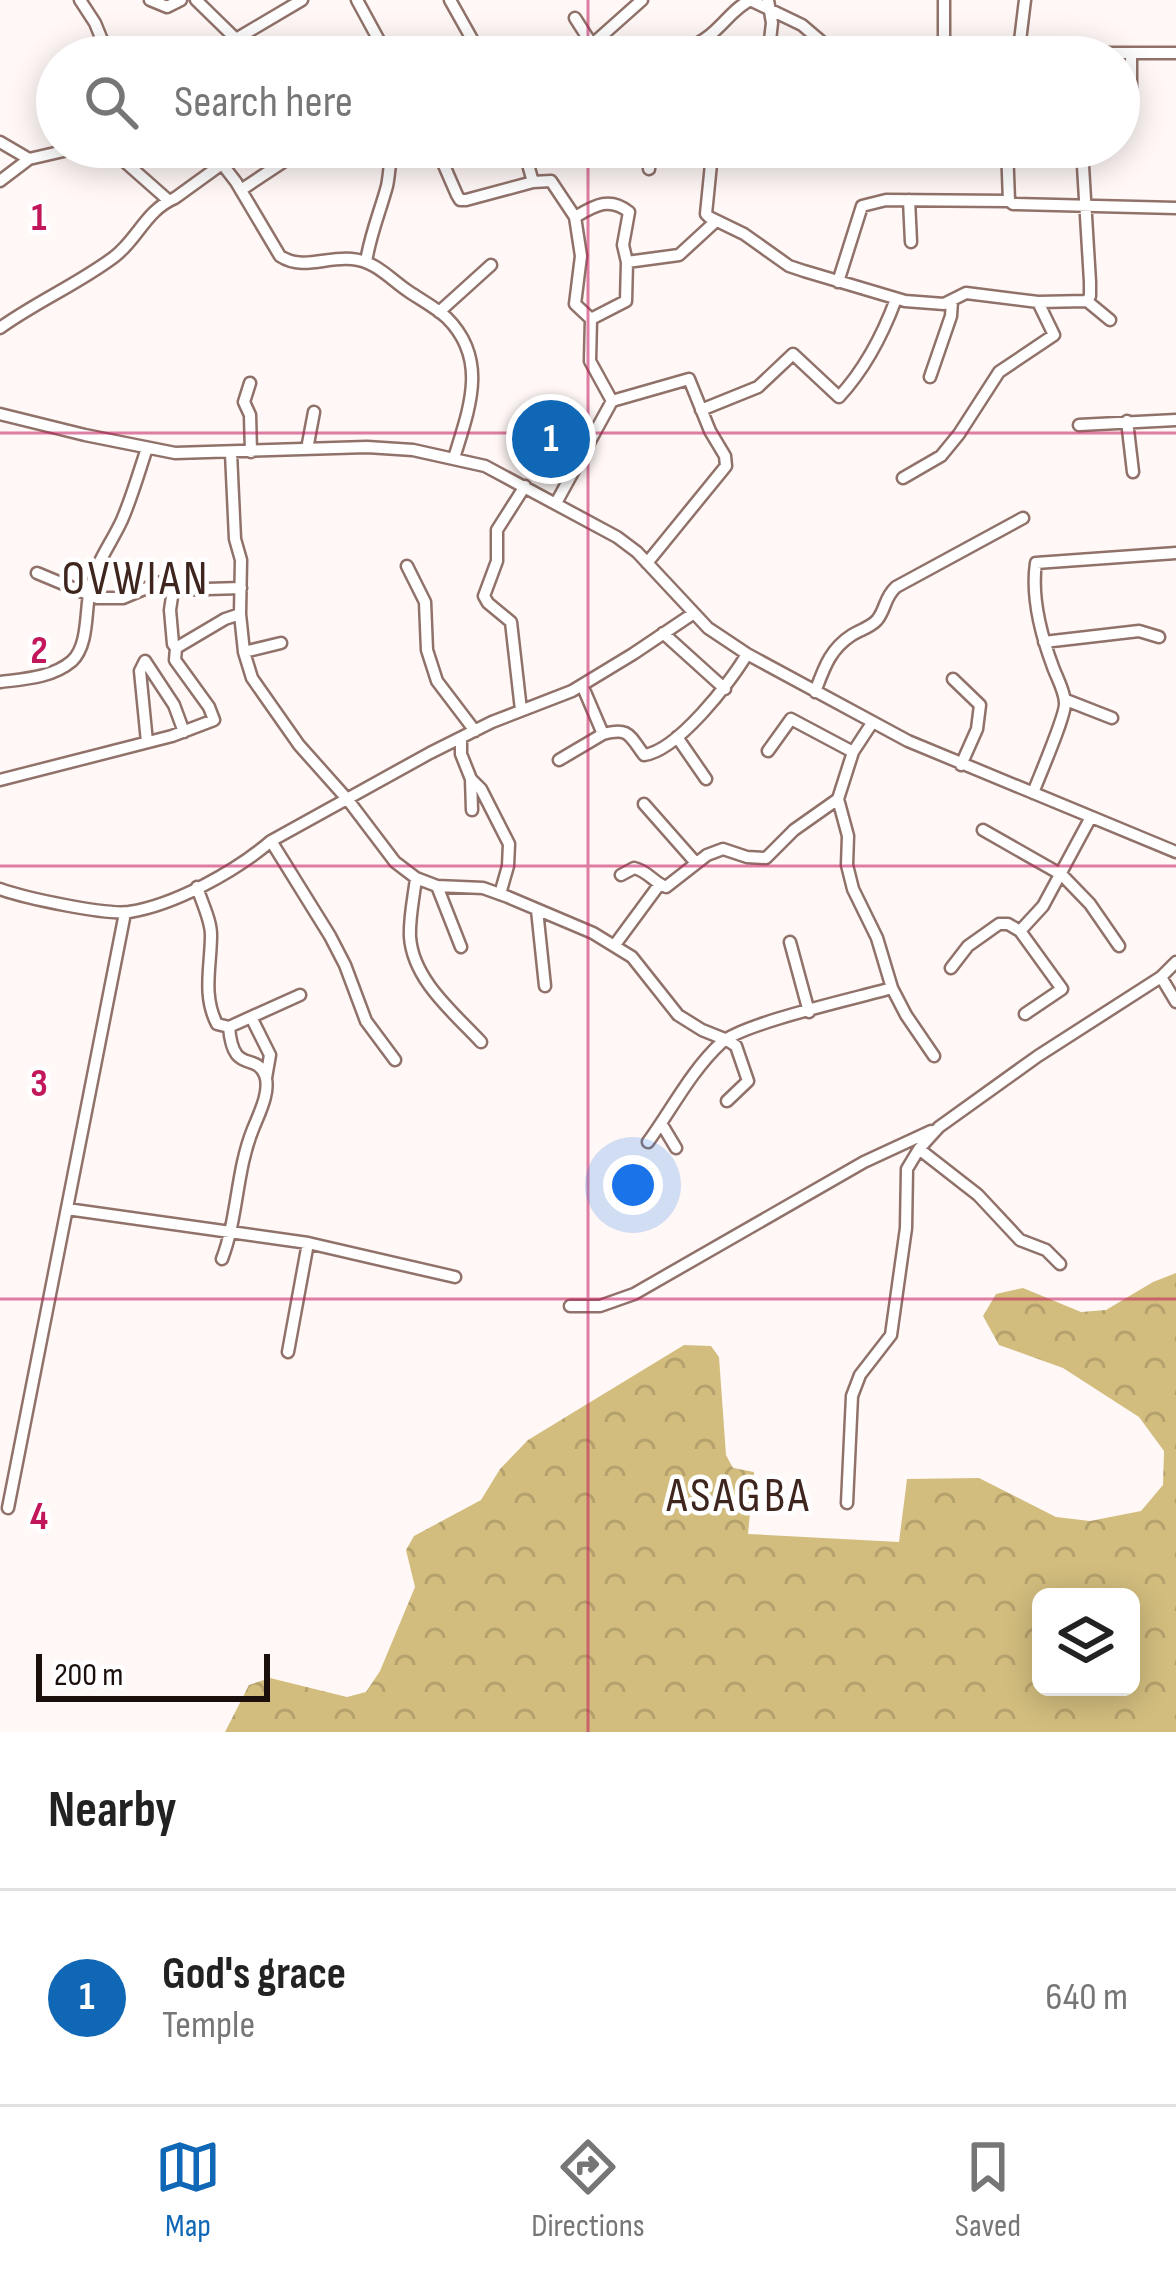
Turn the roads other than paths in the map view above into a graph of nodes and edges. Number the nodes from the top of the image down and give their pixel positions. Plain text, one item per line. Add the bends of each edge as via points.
1 (80, 0) edge
2 (150, 0) edge
3 (181, 0) edge
4 (196, 0) edge
5 (302, 0) edge
6 (357, 0) edge
7 (450, 0) edge
8 (642, 0) edge
9 (751, 0) edge
10 (944, 0) edge
11 (1025, 0) edge
12 (771, 3) edge
13 (575, 18) dead end
14 (101, 36) edge
15 (233, 36) edge
16 (241, 36) edge
17 (377, 36) edge
18 (470, 36) edge
19 (586, 36) edge
20 (601, 36) edge
21 (709, 36) edge
22 (769, 36) edge
23 (816, 36) edge
24 (944, 36) edge
25 (1021, 36) edge
26 (1140, 53) edge
27 (1176, 53) edge
28 (0, 142) edge
29 (36, 157) edge
30 (29, 159) junction
31 (132, 168) edge
32 (216, 168) edge
33 (225, 168) edge
34 (274, 168) edge
35 (389, 168) edge
36 (446, 168) edge
37 (528, 168) edge
38 (711, 168) edge
39 (1008, 168) edge
40 (1083, 168) edge
41 (0, 181) edge
42 (532, 182) junction
43 (241, 190) junction
44 (168, 200) junction
45 (909, 200) junction
46 (1009, 201) junction
47 (1084, 208) junction
48 (1176, 208) edge
49 (575, 217) junction
50 (716, 221) junction
51 (911, 242) dead end
52 (366, 262) junction
53 (626, 262) junction
54 (491, 265) dead end
55 (838, 282) junction
56 (896, 299) junction
57 (952, 301) junction
58 (1038, 302) junction
59 (1087, 302) junction
60 (439, 312) junction
61 (591, 319) junction
62 (1110, 320) dead end
63 (0, 328) edge
64 (930, 377) dead end
65 (250, 383) dead end
66 (612, 400) junction
67 (701, 410) junction
68 (314, 412) dead end
69 (0, 414) edge
70 (1176, 420) edge
71 (1127, 422) junction
72 (1078, 425) dead end
73 (147, 448) junction
74 (307, 449) junction
75 (250, 452) junction
76 (231, 453) junction
77 (454, 458) junction
78 (1132, 472) dead end
79 (903, 478) dead end
80 (525, 486) junction
81 (556, 503) junction
82 (1023, 518) dead end
83 (1176, 554) edge
84 (647, 563) junction
85 (407, 566) dead end
86 (37, 573) dead end
87 (241, 587) junction
88 (173, 590) junction
89 (88, 595) junction
90 (694, 613) junction
91 (240, 614) junction
92 (664, 633) junction
93 (1159, 637) dead end
94 (1044, 642) junction
95 (281, 643) dead end
96 (176, 648) junction
97 (244, 652) junction
98 (747, 654) junction
99 (953, 680) dead end
100 (0, 682) edge
101 (582, 685) junction
102 (725, 689) junction
103 (815, 692) junction
104 (1066, 700) junction
105 (521, 710) junction
106 (1112, 718) dead end
107 (872, 723) junction
108 (475, 731) junction
109 (184, 732) junction
110 (603, 734) junction
111 (677, 737) junction
112 (461, 740) junction
113 (147, 742) junction
114 (768, 751) dead end
115 (853, 752) junction
116 (559, 760) dead end
117 (961, 765) junction
118 (471, 779) junction
119 (706, 779) dead end
120 (0, 780) edge
121 (1034, 794) junction
122 (838, 799) junction
123 (348, 800) junction
124 (644, 804) dead end
125 (472, 809) dead end
126 (1091, 817) junction
127 (983, 830) dead end
128 (271, 841) junction
129 (1176, 852) edge
130 (696, 863) junction
131 (621, 874) dead end
132 (1062, 875) junction
133 (416, 878) junction
134 (659, 885) junction
135 (437, 886) junction
136 (197, 887) junction
137 (0, 889) edge
138 (500, 894) junction
139 (537, 910) junction
140 (125, 913) junction
141 (1020, 931) junction
142 (790, 942) dead end
143 (614, 946) junction
144 (1119, 946) dead end
145 (461, 947) dead end
146 (1176, 962) edge
147 (951, 968) dead end
148 (1161, 977) junction
149 (544, 986) dead end
150 (892, 988) junction
151 (300, 995) dead end
152 (1176, 1002) edge
153 (809, 1012) junction
154 (1025, 1014) dead end
155 (251, 1017) junction
156 (219, 1026) junction
157 (724, 1040) junction
158 (481, 1042) dead end
159 (934, 1056) dead end
160 (395, 1060) dead end
161 (266, 1078) junction
162 (727, 1101) dead end
163 (662, 1123) junction
164 (939, 1127) junction
165 (648, 1142) dead end
166 (676, 1148) dead end
167 (919, 1149) junction
168 (67, 1209) junction
169 (232, 1232) junction
170 (308, 1244) junction
171 (222, 1258) dead end
172 (1060, 1264) dead end
173 (454, 1277) dead end
174 (570, 1306) dead end
175 (288, 1352) dead end
176 (847, 1503) dead end
177 (8, 1508) dead end

1 - 14 street
2 - 3 street via 167,8
4 - 15 street
5 - 16 street
6 - 17 street
7 - 18 street
8 - 20 street
9 - 12 street
9 - 21 street
10 - 24 street
11 - 25 street
12 - 22 street
12 - 23 street
13 - 19 street
26 - 27 street
28 - 30 street
29 - 30 street
30 - 41 street
31 - 44 street
32 - 44 street
33 - 43 street
34 - 43 street
35 - 52 street
36 - 42 street via 460,200
37 - 42 street
38 - 50 street via 706,214
39 - 46 street
40 - 47 street
42 - 49 street via 551,181
43 - 52 street via 289,262
44 - 63 street via 118,254
45 - 46 street
45 - 51 street
45 - 55 street via 862,206
46 - 47 street
47 - 48 street
47 - 59 street
49 - 53 street via 600,203 627,209
49 - 61 street via 575,304
50 - 53 street via 679,256
50 - 55 street via 790,266
52 - 60 street
53 - 61 street via 626,301
54 - 60 street
55 - 56 street
56 - 57 street
56 - 67 street via 839,397 793,354 758,387
57 - 58 street via 966,293
57 - 64 street
58 - 59 street
58 - 79 street via 1054,335 999,373 941,456
59 - 62 street
60 - 77 street via 471,352
61 - 66 street via 590,361
65 - 75 street
66 - 67 street via 689,379
66 - 81 street
67 - 84 street via 726,466
68 - 74 street
69 - 73 street
70 - 71 street
71 - 72 street
71 - 78 street
73 - 76 street
73 - 89 street
74 - 75 street
74 - 77 street via 393,448
75 - 76 street
76 - 87 street
77 - 80 street
80 - 81 street
80 - 105 street via 497,530 484,596 511,622
81 - 84 street
82 - 103 street via 896,587 873,625 832,652
83 - 94 street via 1036,563
84 - 90 street
85 - 108 street via 425,602 437,681
86 - 89 street
87 - 88 street
87 - 91 street
88 - 89 street via 161,583 123,598
88 - 96 street
89 - 100 street via 81,650 71,662
90 - 92 street
90 - 98 street
91 - 96 street
91 - 97 street
92 - 101 street
92 - 102 street
93 - 94 street via 1139,631
94 - 104 street
95 - 97 street
96 - 109 street via 175,660 214,720
97 - 123 street via 273,712
98 - 102 street
98 - 103 street
99 - 117 street via 980,705
101 - 105 street
101 - 110 street
102 - 111 street
103 - 107 street
104 - 106 street
104 - 121 street
105 - 108 street
107 - 115 street
107 - 117 street
108 - 112 street
109 - 113 street
109 - 113 street via 145,661
110 - 111 street via 625,731 648,755
110 - 116 street
111 - 119 street
112 - 118 street
112 - 123 street
113 - 120 street
114 - 115 street via 791,719
115 - 122 street
117 - 121 street
118 - 125 street
118 - 138 street via 508,844
121 - 126 street
122 - 130 street via 766,859 722,849
122 - 150 street via 848,875
123 - 128 street
123 - 133 street
124 - 130 street
126 - 129 street
126 - 132 street
127 - 132 street
128 - 136 street
128 - 160 street via 330,936 372,1032
130 - 134 street
131 - 134 street via 642,869
132 - 141 street
132 - 144 street
133 - 135 street
133 - 158 street via 410,939 421,971
134 - 143 street
135 - 138 street
135 - 145 street
136 - 140 street
136 - 156 street via 212,930 207,988
137 - 140 street
138 - 139 street
139 - 143 street
139 - 149 street
140 - 168 street
141 - 147 street via 998,924
141 - 154 street via 1062,989
142 - 153 street
143 - 157 street via 632,956 678,1015
146 - 148 street
148 - 152 street
148 - 164 street
150 - 153 street
150 - 159 street
151 - 155 street
153 - 157 street
155 - 156 street
155 - 161 street via 270,1054
156 - 161 street via 236,1057
157 - 162 street via 736,1046 748,1081
157 - 163 street
161 - 169 street
163 - 165 street
163 - 166 street
164 - 167 street
164 - 174 street via 634,1294
167 - 172 street via 1020,1240
167 - 176 street via 907,1169 890,1335 852,1396
168 - 169 street
168 - 177 street
169 - 170 street
169 - 171 street
170 - 173 street
170 - 175 street

